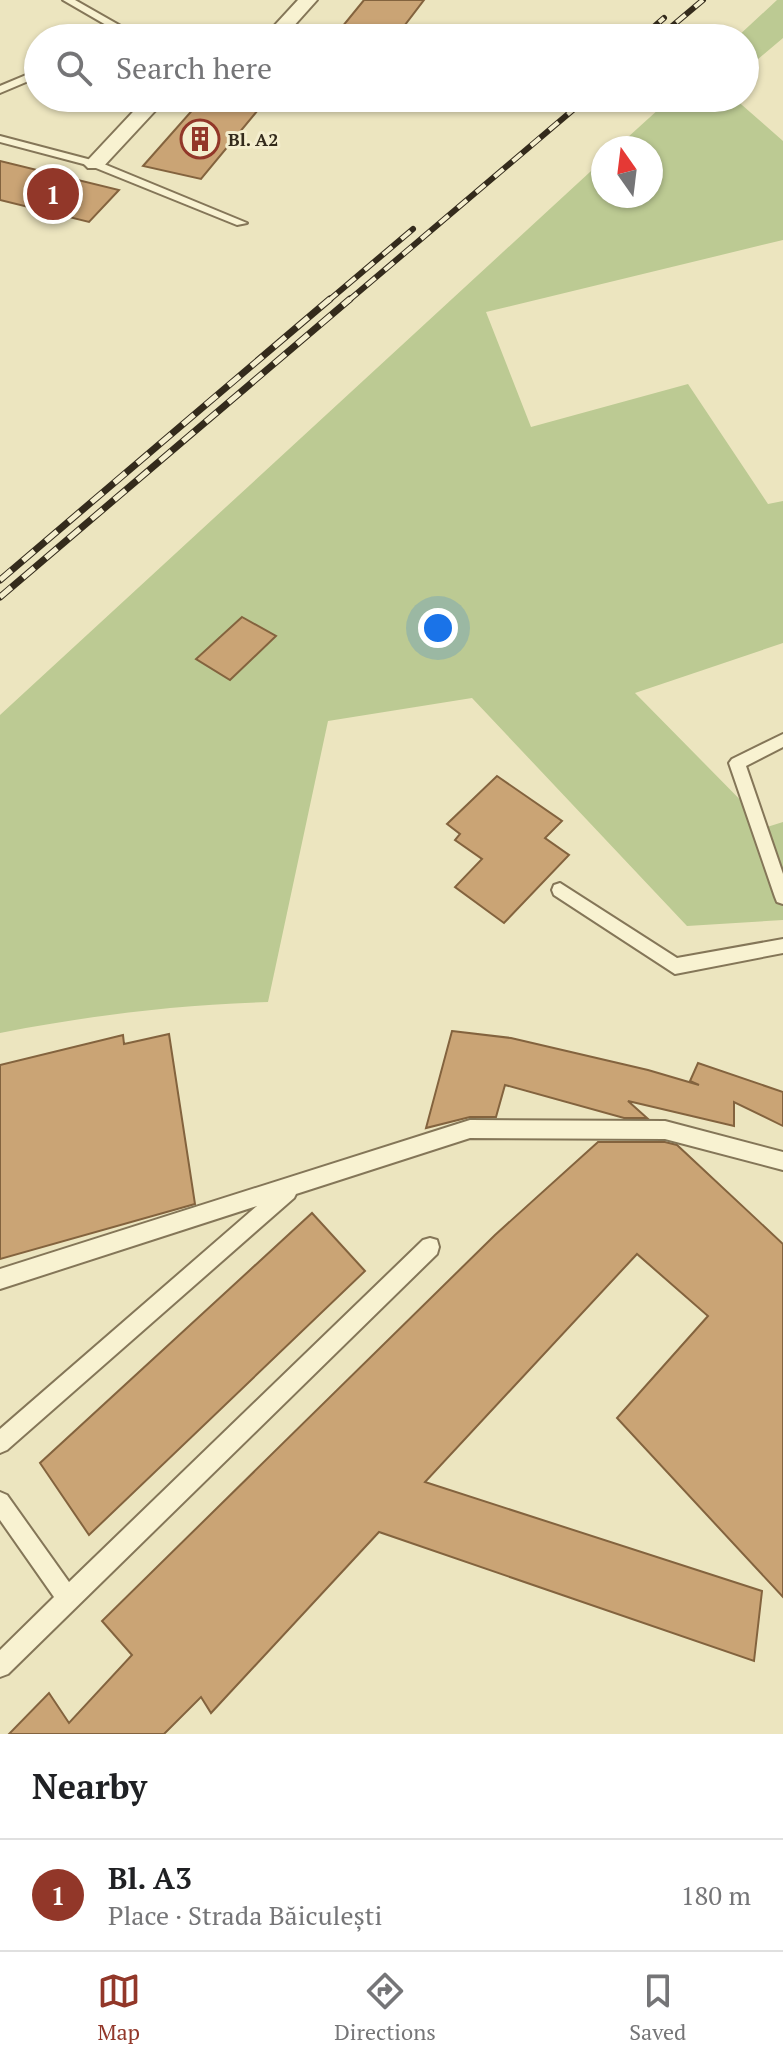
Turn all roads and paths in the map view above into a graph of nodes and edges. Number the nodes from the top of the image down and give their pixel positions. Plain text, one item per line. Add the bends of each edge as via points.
1 (68, 0) edge
2 (308, 0) edge
3 (112, 24) edge
4 (286, 24) edge
5 (24, 79) edge
6 (0, 90) edge
7 (144, 112) edge
8 (0, 139) edge
9 (95, 164) junction
10 (241, 223) dead end
11 (783, 740) edge
12 (560, 890) dead end
13 (783, 897) edge
14 (783, 946) edge
15 (783, 1161) edge
16 (294, 1185) junction
17 (430, 1247) dead end
18 (0, 1279) edge
19 (0, 1443) edge
20 (0, 1502) edge
21 (68, 1598) junction
22 (0, 1666) edge

1 - 3 lane
2 - 4 street
5 - 6 lane
7 - 9 street
8 - 9 lane
9 - 10 lane
11 - 13 lane via 737,763
12 - 14 lane via 675,966
15 - 16 lane via 665,1130 470,1129
16 - 18 lane
16 - 19 lane
17 - 21 lane
20 - 21 lane
21 - 22 lane

